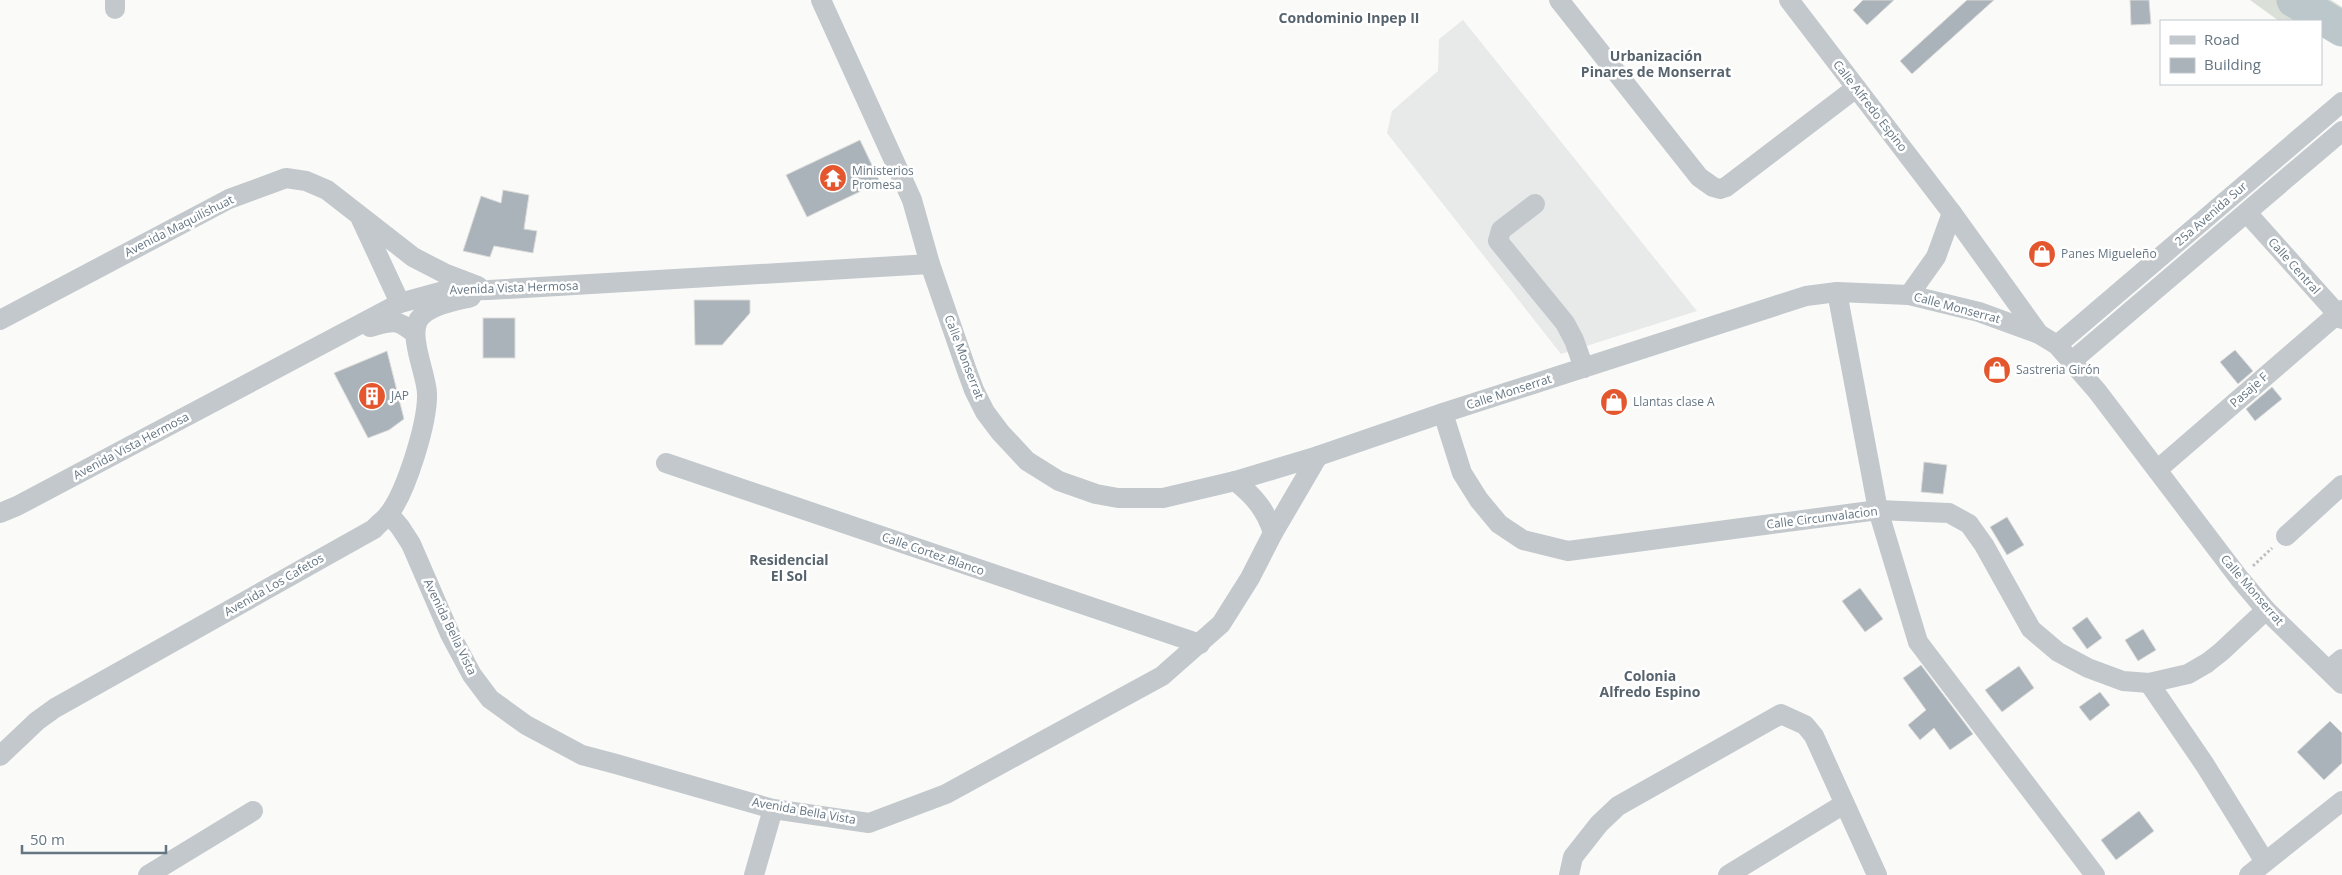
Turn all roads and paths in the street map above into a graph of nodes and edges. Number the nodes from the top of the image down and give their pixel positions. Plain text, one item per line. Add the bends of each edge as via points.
1 (821, 0) edge
2 (1559, 0) edge
3 (1789, 0) edge
4 (1856, 88) junction
5 (2342, 102) edge
6 (2342, 130) edge
7 (1535, 204) dead end
8 (1952, 213) junction
9 (2247, 213) junction
10 (359, 215) junction
11 (930, 264) junction
12 (489, 290) junction
13 (1837, 292) junction
14 (1909, 295) junction
15 (400, 303) junction
16 (2340, 314) edge
17 (0, 320) edge
18 (415, 334) junction
19 (2039, 334) junction
20 (333, 338) junction
21 (2057, 345) junction
22 (2072, 361) junction
23 (1584, 368) junction
24 (1443, 413) junction
25 (1318, 456) junction
26 (666, 463) dead end
27 (2157, 470) junction
28 (1235, 481) junction
29 (2342, 485) edge
30 (1878, 510) junction
31 (0, 513) edge
32 (389, 514) junction
33 (1273, 533) junction
34 (2286, 536) joint
35 (2239, 578) junction
36 (2266, 610) junction
37 (1200, 644) junction
38 (2338, 671) edge
39 (2149, 683) junction
40 (0, 756) edge
41 (2342, 801) edge
42 (1844, 804) junction
43 (773, 808) junction
44 (253, 811) dead end
45 (2265, 862) junction
46 (148, 875) edge
47 (754, 875) edge
48 (1569, 875) edge
49 (1728, 875) edge
50 (1877, 875) edge
51 (2095, 875) edge
52 (2249, 875) edge

1 - 11 street, Calle Monserrat via 912,200
2 - 4 street via 1699,177 1716,188 1726,187
3 - 4 street, Calle Alfredo Espino
4 - 8 street, Calle Alfredo Espino
5 - 21 street, 25a Avenida Sur
6 - 9 street, 25a Avenida Sur
7 - 23 street via 1501,230 1498,241 1565,323
8 - 14 street via 1936,257
8 - 19 street, Calle Alfredo Espino
9 - 16 street, Calle Central
9 - 22 street, 25a Avenida Sur
10 - 12 street, Avenida Maquilishuat via 413,257
10 - 15 street, Avenida Maquilishuat
10 - 17 street, Avenida Maquilishuat via 327,190 306,181 286,178 229,199
11 - 12 street, Avenida Vista Hermosa
11 - 28 street, Calle Monserrat via 974,390 1000,432 1027,461 1059,481 1118,498 1163,498
12 - 15 street, Avenida Vista Hermosa via 444,291
12 - 18 street via 426,312 417,323
13 - 14 street, Calle Monserrat
13 - 23 street, Calle Monserrat via 1806,296
13 - 30 street
14 - 19 street, Calle Monserrat via 1979,312
15 - 20 street, Avenida Vista Hermosa
16 - 27 street, Pasaje F
18 - 20 street via 391,321
18 - 32 street, Avenida Los Cafetos via 427,394 424,420 406,479
19 - 21 street, Calle Monserrat
20 - 31 street, Avenida Vista Hermosa
21 - 22 street, Calle Monserrat
22 - 27 street, Calle Monserrat
23 - 24 street, Calle Monserrat
24 - 25 street, Calle Monserrat
24 - 30 street, Calle Circunvalacion via 1462,473 1499,524 1523,540 1568,552
25 - 28 street, Calle Monserrat
25 - 33 street, Avenida Bella Vista
26 - 37 street, Calle Cortez Blanco
27 - 35 street, Calle Monserrat
28 - 33 street via 1259,503
29 - 34 street
30 - 39 street, Calle Circunvalacion via 1949,513 1969,524 2031,628 2058,652 2123,681
30 - 51 street via 1918,642
32 - 40 street, Avenida Los Cafetos via 374,528 55,708
32 - 43 street, Avenida Bella Vista via 411,544 464,660 481,688 505,712 582,755
33 - 37 street, Avenida Bella Vista via 1221,624
34 - 35 path
35 - 36 street, Calle Monserrat
36 - 38 street, Calle Monserrat
36 - 39 street, Calle Circunvalacion via 2208,663 2181,676
37 - 43 street, Avenida Bella Vista via 1162,676 946,794 869,823
39 - 45 street
41 - 45 street
42 - 48 street via 1814,736 1805,724 1781,714 1618,806 1573,857
42 - 49 street
42 - 50 street
43 - 47 street
44 - 46 street
45 - 52 street

